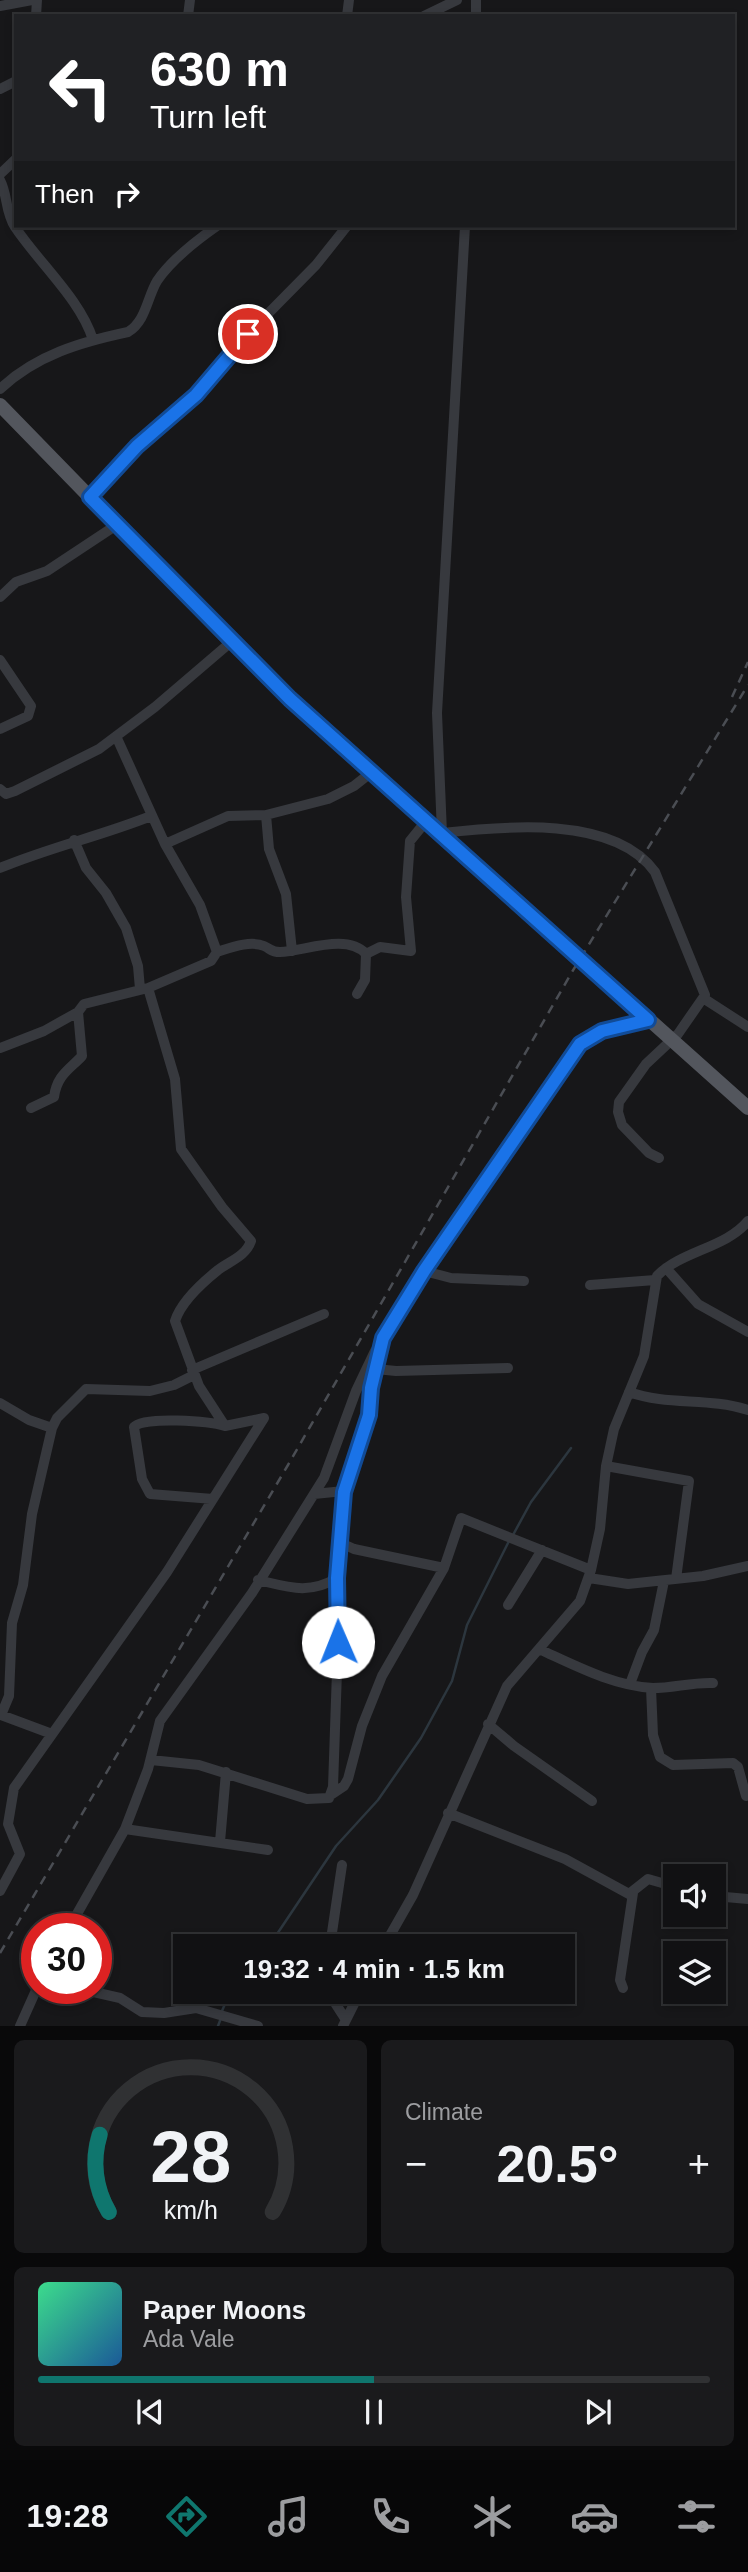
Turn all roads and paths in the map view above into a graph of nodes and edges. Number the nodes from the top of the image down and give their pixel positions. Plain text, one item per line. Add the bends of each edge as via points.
1 (32, 0) edge
2 (457, 0) edge
3 (0, 6) edge
4 (428, 14) edge
5 (14, 161) edge
6 (0, 174) edge
7 (0, 180) edge
8 (14, 225) edge
9 (16, 228) edge
10 (199, 228) edge
11 (214, 228) edge
12 (345, 228) edge
13 (465, 228) edge
14 (199, 238) junction
15 (93, 340) junction
16 (0, 389) edge
17 (0, 405) edge
18 (90, 497) junction
19 (118, 524) junction
20 (0, 597) edge
21 (231, 642) junction
22 (0, 660) edge
23 (0, 729) edge
24 (116, 736) junction
25 (373, 771) junction
26 (0, 789) edge
27 (266, 815) junction
28 (151, 816) junction
29 (427, 820) junction
30 (442, 833) junction
31 (74, 840) junction
32 (165, 844) junction
33 (0, 868) edge
34 (216, 951) junction
35 (292, 951) junction
36 (366, 954) junction
37 (144, 988) junction
38 (357, 994) dead end
39 (703, 998) junction
40 (78, 1012) junction
41 (648, 1020) junction
42 (748, 1027) edge
43 (672, 1040) junction
44 (0, 1048) edge
45 (31, 1108) dead end
46 (748, 1108) edge
47 (659, 1158) dead end
48 (747, 1226) edge
49 (666, 1268) junction
50 (424, 1271) junction
51 (655, 1280) junction
52 (524, 1281) dead end
53 (590, 1285) dead end
54 (324, 1314) dead end
55 (748, 1332) edge
56 (383, 1338) junction
57 (508, 1368) dead end
58 (376, 1369) junction
59 (193, 1372) junction
60 (628, 1392) junction
61 (0, 1403) edge
62 (748, 1410) edge
63 (225, 1426) junction
64 (52, 1429) junction
65 (606, 1466) junction
66 (344, 1492) junction
67 (314, 1494) junction
68 (213, 1499) junction
69 (341, 1543) junction
70 (542, 1550) junction
71 (748, 1566) edge
72 (444, 1568) junction
73 (590, 1574) junction
74 (337, 1578) junction
75 (676, 1579) junction
76 (258, 1580) junction
77 (664, 1581) junction
78 (508, 1605) dead end
79 (541, 1650) junction
80 (713, 1683) dead end
81 (630, 1685) junction
82 (652, 1688) junction
83 (9, 1696) junction
84 (0, 1715) edge
85 (21, 1721) junction
86 (488, 1724) junction
87 (52, 1734) junction
88 (150, 1760) junction
89 (226, 1772) junction
90 (332, 1794) junction
91 (746, 1796) dead end
92 (592, 1801) dead end
93 (449, 1814) junction
94 (125, 1829) junction
95 (220, 1842) junction
96 (268, 1850) dead end
97 (342, 1865) dead end
98 (663, 1884) edge
99 (0, 1891) edge
100 (633, 1894) junction
101 (726, 1897) edge
102 (748, 1899) edge
103 (77, 1913) edge
104 (332, 1934) edge
105 (391, 1934) edge
106 (623, 1988) dead end
107 (112, 1996) edge
108 (30, 2004) edge
109 (334, 2004) edge
110 (354, 2004) edge
111 (344, 2023) edge
112 (20, 2026) edge
113 (258, 2026) edge

1 - 3 street
2 - 4 street
5 - 6 street
7 - 8 street
9 - 15 street via 79,308
10 - 14 street
11 - 14 street
12 - 18 street via 196,395 137,446
13 - 30 street via 437,713
14 - 15 street via 158,280 136,327
15 - 16 street via 56,352
17 - 18 main road
18 - 19 main road
19 - 20 street via 47,571 16,582
19 - 21 main road
21 - 24 street
21 - 25 main road
22 - 23 street via 31,706 28,716
24 - 26 street via 15,791 6,794
24 - 28 street
25 - 27 street via 328,799
25 - 29 main road
27 - 32 street via 228,816
27 - 35 street via 271,856 286,894
28 - 31 street
28 - 32 street
29 - 30 main road
29 - 36 street via 410,841 406,897 411,951 380,947
30 - 39 street via 493,828 571,831 633,849 654,872 703,985
30 - 41 main road
31 - 33 street
31 - 37 street via 86,868 126,928
32 - 34 street via 200,905
34 - 35 street via 254,945 273,952
34 - 37 street via 211,961
35 - 36 street via 340,944
36 - 38 street via 365,980
37 - 40 street via 84,1004
37 - 59 street via 175,1079 181,1149 251,1241 248,1249 217,1271 177,1314 175,1321
39 - 42 street
39 - 43 street
40 - 44 street
40 - 45 street via 82,1056 64,1071 54,1097
41 - 43 main road
41 - 50 street via 602,1031 580,1044
43 - 46 main road
43 - 47 street via 646,1064 618,1106 622,1125
48 - 49 street
49 - 51 street
49 - 55 street via 698,1304
50 - 52 street via 451,1278
50 - 56 street
51 - 53 street
51 - 60 street via 644,1356
54 - 59 street
56 - 58 street
56 - 67 street
57 - 58 street
58 - 66 street via 369,1415
59 - 63 street
59 - 64 street via 174,1385 150,1391 86,1389
60 - 62 street via 663,1400 715,1401
60 - 65 street
61 - 64 street
63 - 68 street via 264,1418
63 - 68 street via 145,1421 134,1427 142,1479 150,1494
64 - 83 street via 12,1623
65 - 73 street
65 - 75 street via 689,1481
66 - 67 street
66 - 69 street
67 - 76 street
68 - 87 street
69 - 72 street via 369,1555
69 - 74 street
70 - 72 street via 459,1518
70 - 73 street
70 - 78 street
71 - 75 street
72 - 90 street via 382,1676 348,1779
73 - 77 street via 628,1584
73 - 79 street via 580,1601
74 - 76 street via 322,1587 302,1590
74 - 90 street
75 - 77 street
76 - 88 street via 160,1721
77 - 81 street via 654,1630
79 - 81 street
79 - 86 street via 507,1686
80 - 82 street
81 - 82 street
82 - 91 street via 653,1735 660,1757 673,1765 733,1763
83 - 84 street
83 - 85 street
84 - 85 street
85 - 87 street
86 - 92 street
86 - 93 street
87 - 99 street via 13,1788 8,1824 20,1854
88 - 89 street
88 - 94 street
89 - 90 street via 307,1799 326,1800
89 - 95 street
93 - 100 street via 565,1859
93 - 105 street
94 - 95 street
94 - 103 street
95 - 96 street
97 - 104 street
98 - 100 street via 648,1880
100 - 106 street via 620,1980
101 - 102 street
107 - 113 street via 142,2012 196,2008
108 - 112 street
109 - 111 street
110 - 111 street

